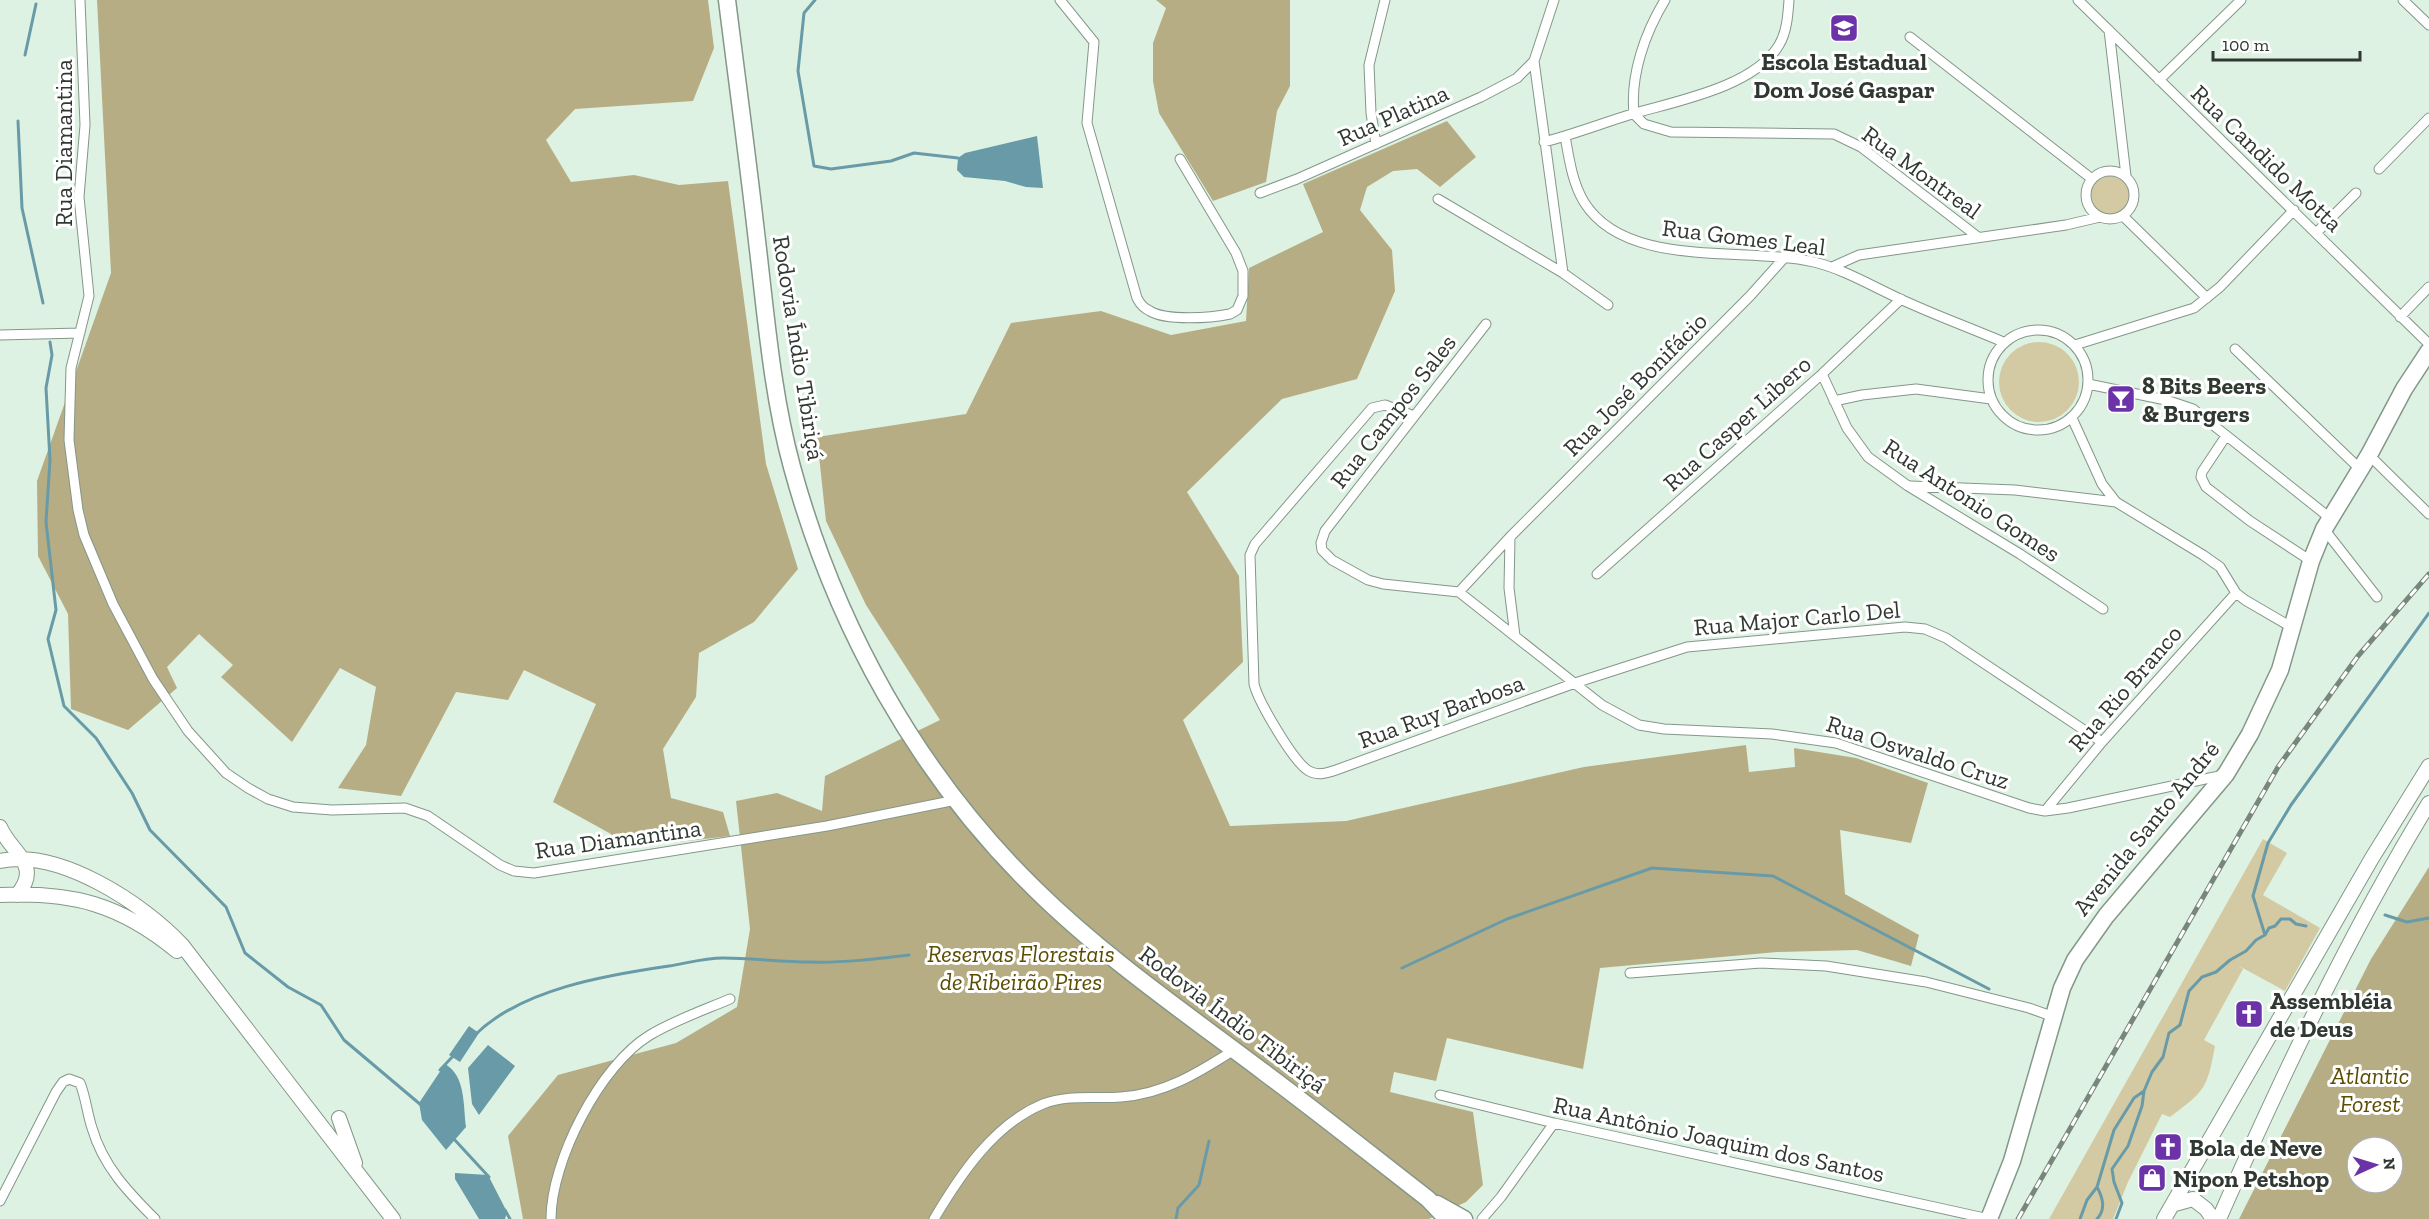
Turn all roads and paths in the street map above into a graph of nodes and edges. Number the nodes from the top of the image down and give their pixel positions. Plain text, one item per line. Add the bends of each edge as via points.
1 (80, 0) edge
2 (727, 0) edge
3 (1060, 0) edge
4 (1384, 0) edge
5 (1554, 0) edge
6 (1665, 0) edge
7 (1789, 0) edge
8 (2078, 0) edge
9 (2241, 0) edge
10 (2403, 0) edge
11 (2428, 21) edge
12 (2109, 30) junction
13 (1910, 37) dead end
14 (1534, 61) junction
15 (2159, 80) junction
16 (1634, 114) junction
17 (2429, 118) edge
18 (1565, 136) junction
19 (1544, 142) junction
20 (1376, 144) junction
21 (1180, 159) dead end
22 (2379, 169) dead end
23 (2126, 176) junction
24 (2092, 179) junction
25 (1260, 193) dead end
26 (2356, 193) dead end
27 (1438, 199) dead end
28 (2294, 210) junction
29 (2123, 216) junction
30 (2100, 218) junction
31 (2317, 232) junction
32 (1978, 237) junction
33 (1785, 257) junction
34 (1832, 267) junction
35 (1563, 273) junction
36 (2429, 286) edge
37 (2207, 298) junction
38 (1901, 299) junction
39 (1608, 305) dead end
40 (2400, 317) junction
41 (1486, 324) dead end
42 (80, 333) junction
43 (0, 335) edge
44 (2003, 342) junction
45 (2429, 344) edge
46 (2075, 345) junction
47 (2235, 349) dead end
48 (2429, 351) edge
49 (1822, 374) junction
50 (2088, 384) junction
51 (1991, 399) junction
52 (1834, 402) junction
53 (1414, 416) junction
54 (2072, 418) junction
55 (2226, 436) junction
56 (2365, 462) junction
57 (1908, 486) junction
58 (2116, 502) junction
59 (2429, 514) edge
60 (2327, 524) junction
61 (1510, 537) junction
62 (2311, 561) junction
63 (1597, 574) dead end
64 (1460, 592) junction
65 (2236, 593) junction
66 (2377, 597) dead end
67 (2103, 609) dead end
68 (2293, 628) junction
69 (1515, 636) junction
70 (1575, 683) junction
71 (2102, 742) junction
72 (2429, 766) edge
73 (2226, 774) junction
74 (956, 800) junction
75 (2429, 803) edge
76 (2045, 811) junction
77 (0, 827) edge
78 (23, 859) junction
79 (0, 861) edge
80 (17, 894) junction
81 (0, 895) edge
82 (201, 972) junction
83 (1630, 973) dead end
84 (730, 999) dead end
85 (2054, 1017) junction
86 (1234, 1050) junction
87 (1440, 1095) dead end
88 (339, 1118) dead end
89 (1554, 1123) junction
90 (357, 1171) junction
91 (1501, 1197) junction
92 (0, 1201) edge
93 (2175, 1204) junction
94 (1460, 1218) edge
95 (155, 1219) edge
96 (393, 1219) edge
97 (551, 1219) edge
98 (934, 1219) edge
99 (1482, 1219) edge
100 (1493, 1219) edge
101 (1989, 1219) edge
102 (2164, 1219) edge
103 (2213, 1219) edge
104 (2219, 1219) edge

1 - 42 street, Rua Diamantina via 85,125 79,197 89,296
2 - 74 highway, Rodovia Índio Tibiriçá via 765,308 792,466 856,642 897,715
3 - 21 street via 1094,42 1088,111 1090,136 1137,297 1148,311 1169,317 1222,316 1237,310 1243,296 1243,271
4 - 20 street via 1369,65
5 - 14 street
6 - 16 street via 1637,68
7 - 16 street via 1780,44 1754,70 1700,96
8 - 12 street, Rua Candido Motta
9 - 15 street
10 - 11 street
12 - 15 street, Rua Candido Motta
12 - 23 street
13 - 24 street
14 - 19 street
14 - 20 street, Rua Platina via 1517,78 1500,87
15 - 28 street, Rua Candido Motta
16 - 18 street
16 - 32 street, Rua Montreal via 1644,124 1671,132 1834,134 1861,147
17 - 22 street
18 - 19 street
18 - 33 street, Rua Gomes Leal via 1575,184 1584,202 1599,220 1618,233 1670,249
19 - 35 street
20 - 25 street, Rua Platina
23 - 24 street via 2105,171
23 - 29 street via 2134,197 2133,205
24 - 30 street via 2086,200
26 - 31 street
27 - 35 street
28 - 31 street, Rua Candido Motta
28 - 37 street
29 - 30 street
29 - 37 street
30 - 32 street
31 - 40 street, Rua Candido Motta
32 - 34 street via 1859,255
33 - 34 street, Rua Gomes Leal
33 - 61 street, Rua José Bonifácio
34 - 38 street, Rua Gomes Leal
35 - 39 street
36 - 40 street
37 - 46 street via 2178,314
38 - 44 street, Rua Gomes Leal
38 - 49 street, Rua Casper Libero
40 - 45 street, Rua Candido Motta
41 - 53 street, Rua Campos Sales
42 - 43 street
42 - 74 street, Rua Diamantina via 71,368 69,440 84,535 113,604 153,679 188,731 226,773 268,799 292,807 332,810 405,808 429,816 500,865 534,873 827,826
44 - 46 street via 2020,333 2043,329 2066,337
44 - 51 street via 1988,372
46 - 50 street via 2083,356
47 - 56 street
48 - 56 highway, Avenida Santo André
49 - 52 street, Rua Antonio Gomes
49 - 63 street, Rua Casper Libero
50 - 54 street via 2083,402
50 - 55 street via 2182,404
51 - 52 street via 1916,389
51 - 54 street via 1998,411 2020,428 2048,430
52 - 57 street, Rua Antonio Gomes via 1868,457
53 - 64 street, Rua Campos Sales via 1331,522 1322,537 1322,550 1368,580
53 - 70 street, Rua Ruy Barbosa via 1385,405 1372,408 1255,544 1250,555 1251,664 1256,691 1298,762 1311,773 1336,770
54 - 58 street via 2102,484
55 - 60 street
55 - 62 street via 2202,471 2206,487
56 - 59 street
56 - 60 highway, Avenida Santo André
57 - 58 street via 2015,490
57 - 67 street, Rua Antonio Gomes
58 - 65 street via 2220,567
60 - 62 highway, Avenida Santo André
60 - 66 street
61 - 64 street, Rua José Bonifácio
61 - 69 street via 1509,588
62 - 68 highway, Avenida Santo André
64 - 69 street, Rua Oswaldo Cruz
65 - 68 street
65 - 71 street, Rua Rio Branco
68 - 73 highway, Avenida Santo André via 2265,705
69 - 70 street, Rua Oswaldo Cruz
70 - 71 street, Rua Major Carlo Del via 1687,647 1905,627 1925,629 1946,638
70 - 76 street, Rua Oswaldo Cruz via 1602,705 1639,725 1772,734 1836,743
71 - 76 street, Rua Rio Branco
72 - 93 main road via 2207,1141
73 - 76 street, Rua Oswaldo Cruz
73 - 85 highway, Avenida Santo André via 2090,937 2075,960
74 - 86 highway, Rodovia Índio Tibiriçá via 1033,888 1074,926
75 - 104 main road via 2387,870 2321,997
77 - 78 main road
78 - 79 main road
78 - 80 main road via 26,881
78 - 82 main road via 55,865 116,894 167,929
80 - 81 main road
80 - 82 main road via 60,896 112,910 147,928
82 - 90 main road
83 - 85 street via 1761,963 1826,966 1926,982
84 - 97 street via 651,1035 609,1073 583,1112 569,1147 555,1187
85 - 101 highway, Avenida Santo André via 2012,1161
86 - 94 highway, Rodovia Índio Tibiriçá via 1428,1199
86 - 98 street via 1189,1079 1150,1093 1067,1098 1017,1118 962,1175
87 - 89 street, Rua Antônio Joaquim dos Santos
88 - 90 main road
89 - 91 street
89 - 101 street, Rua Antônio Joaquim dos Santos
90 - 96 main road
91 - 99 street
91 - 100 street
92 - 95 street via 56,1092 67,1079 73,1079 80,1083 92,1129 110,1169
93 - 102 main road
93 - 103 main road via 2193,1199

